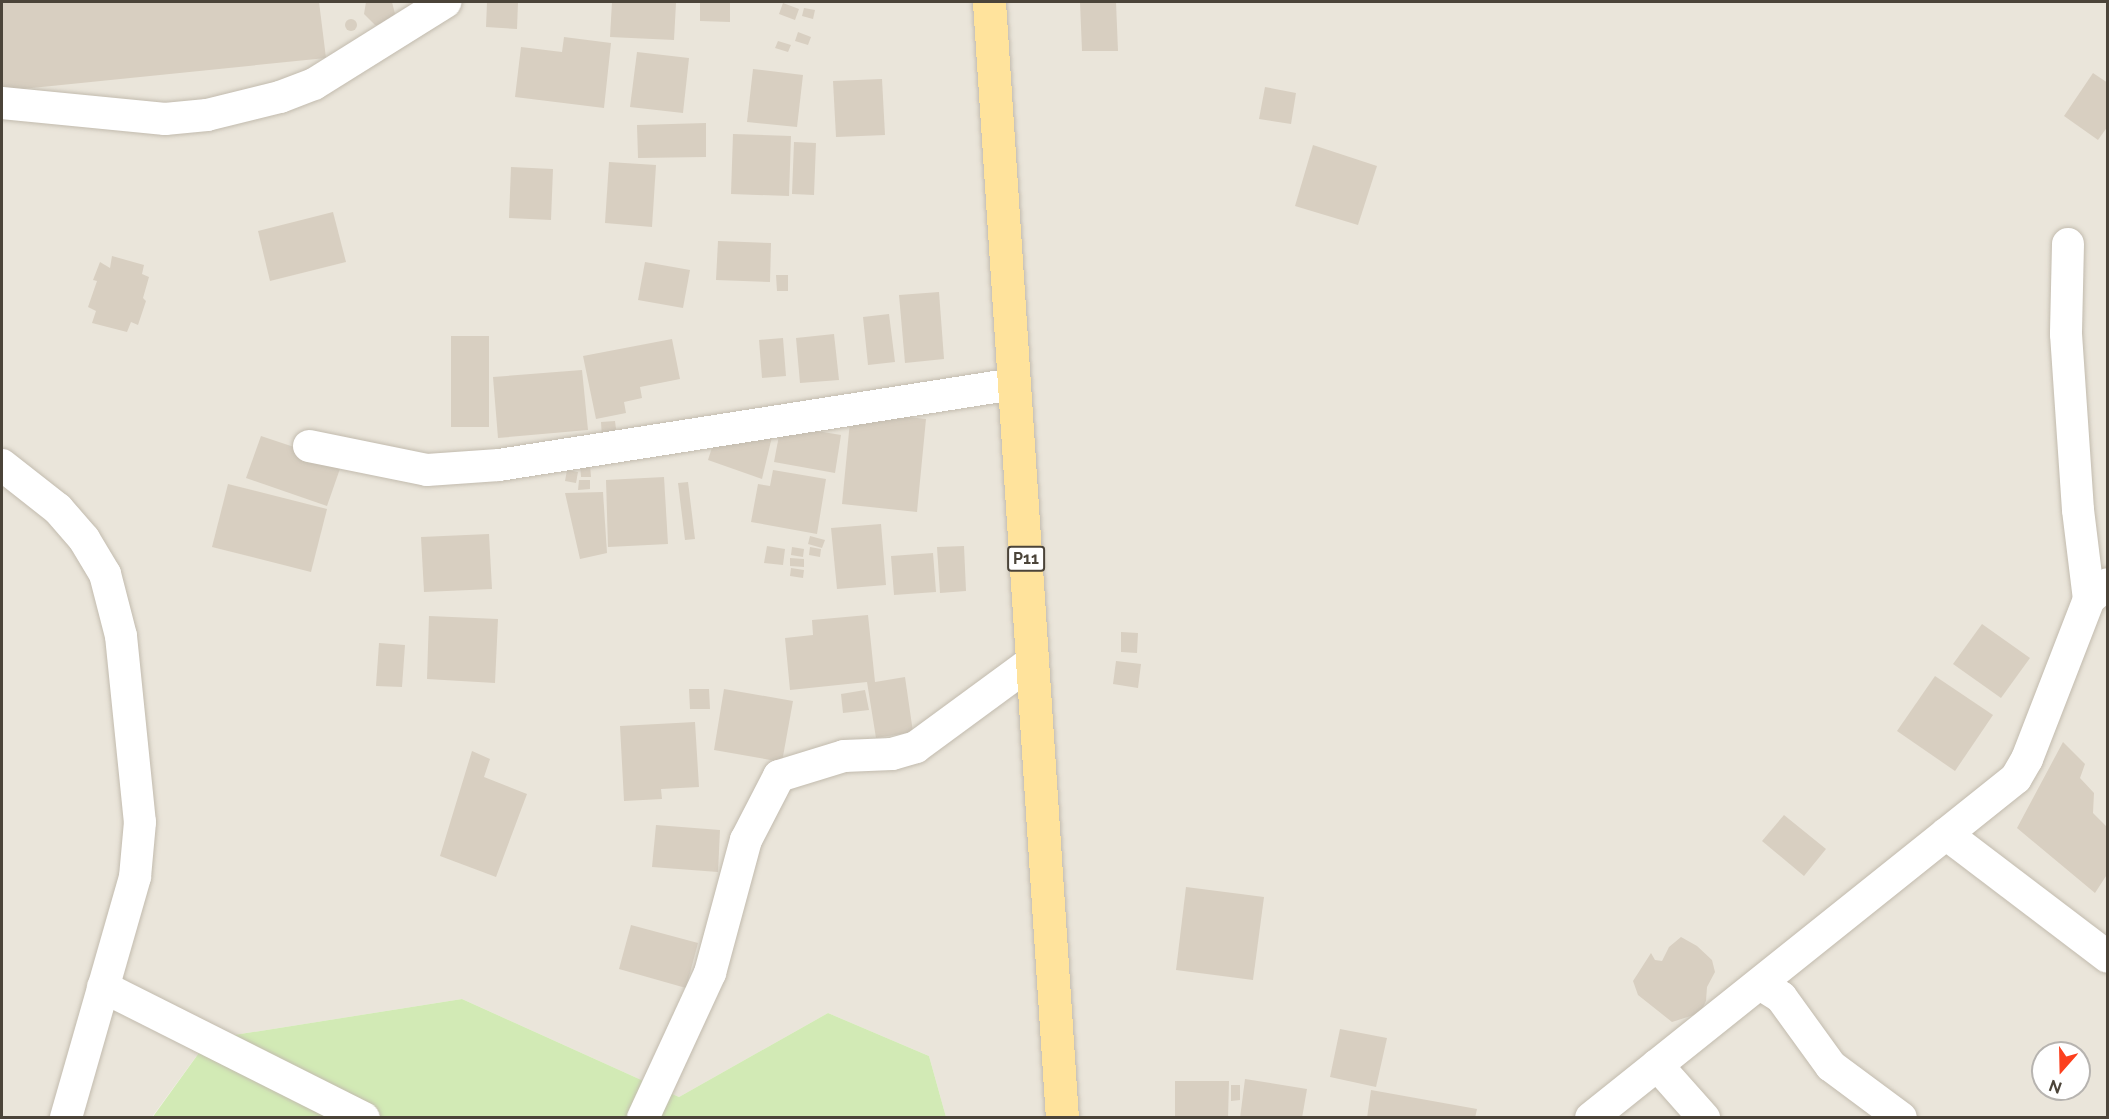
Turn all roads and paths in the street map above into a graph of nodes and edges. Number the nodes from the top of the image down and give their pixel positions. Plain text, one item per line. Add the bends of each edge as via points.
1 (445, 2) edge
2 (989, 2) edge
3 (2, 103) edge
4 (2068, 244) dead end
5 (1014, 384) junction
6 (309, 446) dead end
7 (2, 465) edge
8 (2098, 592) edge
9 (1033, 661) junction
10 (1946, 834) junction
11 (2108, 957) edge
12 (1760, 984) junction
13 (103, 987) junction
14 (1657, 1065) junction
15 (66, 1118) edge
16 (364, 1118) edge
17 (643, 1118) edge
18 (1062, 1118) edge
19 (1591, 1118) edge
20 (1704, 1118) edge
21 (1901, 1118) edge

1 - 3 street via 314,84 280,97 207,115 165,119
2 - 5 main road, P11
4 - 8 street via 2066,334 2078,510
5 - 6 street via 499,465 427,470
5 - 9 main road, P11
7 - 13 street via 58,509 84,538 105,574 121,636 140,849
8 - 10 street via 2016,778
9 - 17 street via 915,747 892,754 844,756 779,776 746,840 710,973
9 - 18 main road, P11
10 - 11 street
10 - 12 street
12 - 14 street
12 - 21 street via 1781,997 1831,1066
13 - 15 street
13 - 16 street
14 - 19 street
14 - 20 street

